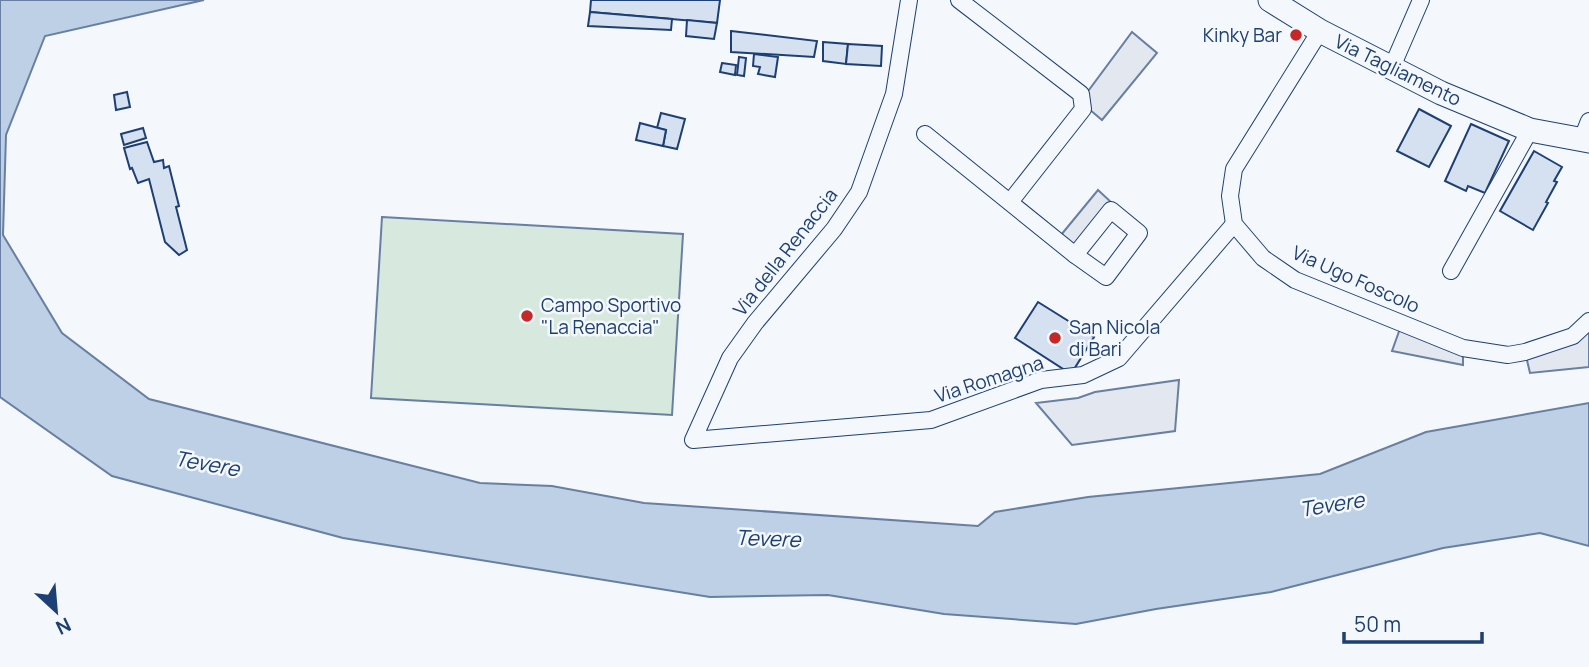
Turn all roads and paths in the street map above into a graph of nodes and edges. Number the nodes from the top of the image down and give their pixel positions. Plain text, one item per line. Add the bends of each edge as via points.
1 (909, 0) edge
2 (959, 0) edge
3 (1270, 0) edge
4 (1421, 0) edge
5 (1320, 31) junction
6 (1392, 67) junction
7 (1530, 130) junction
8 (925, 134) dead end
9 (1586, 134) edge
10 (1010, 202) junction
11 (1234, 224) junction
12 (1075, 255) dead end
13 (1451, 271) dead end
14 (1589, 321) edge
15 (693, 440) joint

1 - 15 street, Via della Renaccia via 894,94 859,192 730,358
2 - 10 street via 1081,94 1083,108
3 - 5 street, Via Tagliamento
4 - 6 street
5 - 6 street, Via Tagliamento
5 - 11 street via 1234,169 1230,197
6 - 7 street, Via Tagliamento
7 - 9 street, Via Tagliamento
7 - 13 street
8 - 10 street
10 - 12 street
11 - 14 street, Via Ugo Foscolo via 1263,258 1295,280 1463,348 1508,355 1525,352 1573,335
11 - 15 street, Via Romagna via 1119,358 1083,376 1041,380 931,420

